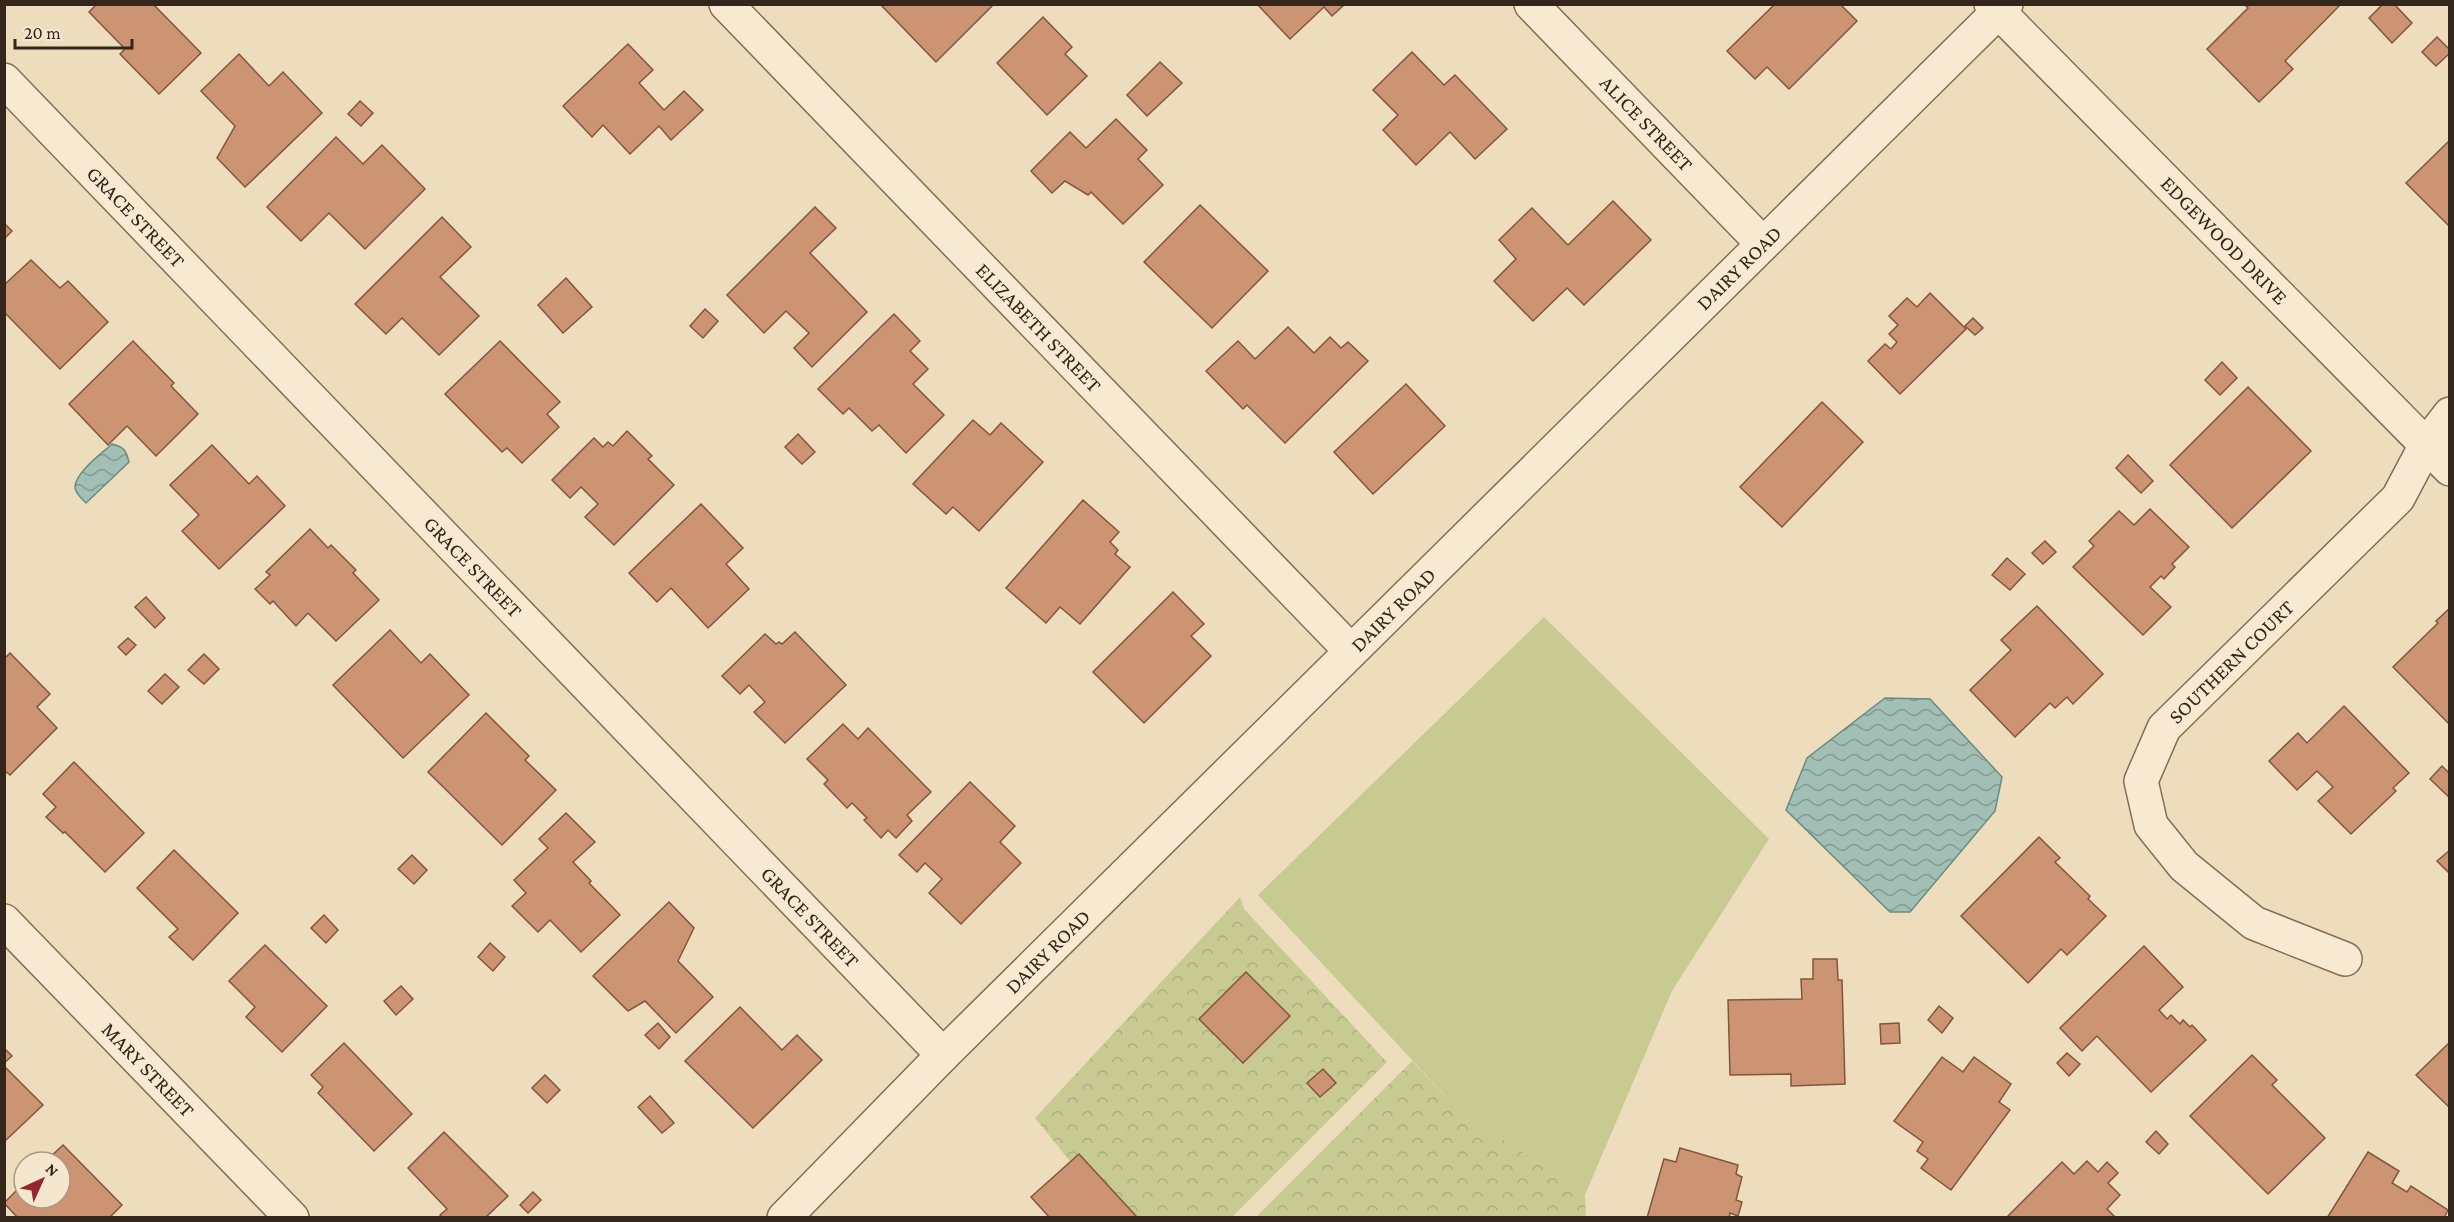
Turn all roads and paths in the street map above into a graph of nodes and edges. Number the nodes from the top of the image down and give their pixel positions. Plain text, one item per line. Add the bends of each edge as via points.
1 (726, 4) edge
2 (1531, 4) edge
3 (1999, 7) edge
4 (4, 80) edge
5 (1763, 244) junction
6 (2450, 414) edge
7 (2426, 445) junction
8 (2450, 469) edge
9 (1351, 651) junction
10 (4, 921) edge
11 (2345, 959) dead end
12 (943, 1055) junction
13 (292, 1218) edge
14 (784, 1218) edge

1 - 9 street, ELIZABETH STREET
2 - 5 street, ALICE STREET
3 - 5 street, DAIRY ROAD
3 - 7 street, EDGEWOOD DRIVE
4 - 12 street, GRACE STREET
5 - 9 street, DAIRY ROAD
6 - 7 street, SOUTHERN COURT
7 - 8 street, EDGEWOOD DRIVE
7 - 11 street, SOUTHERN COURT via 2398,498 2164,728 2141,781 2151,825 2184,866 2254,923
9 - 12 street, DAIRY ROAD
10 - 13 street, MARY STREET
12 - 14 street, DAIRY ROAD

